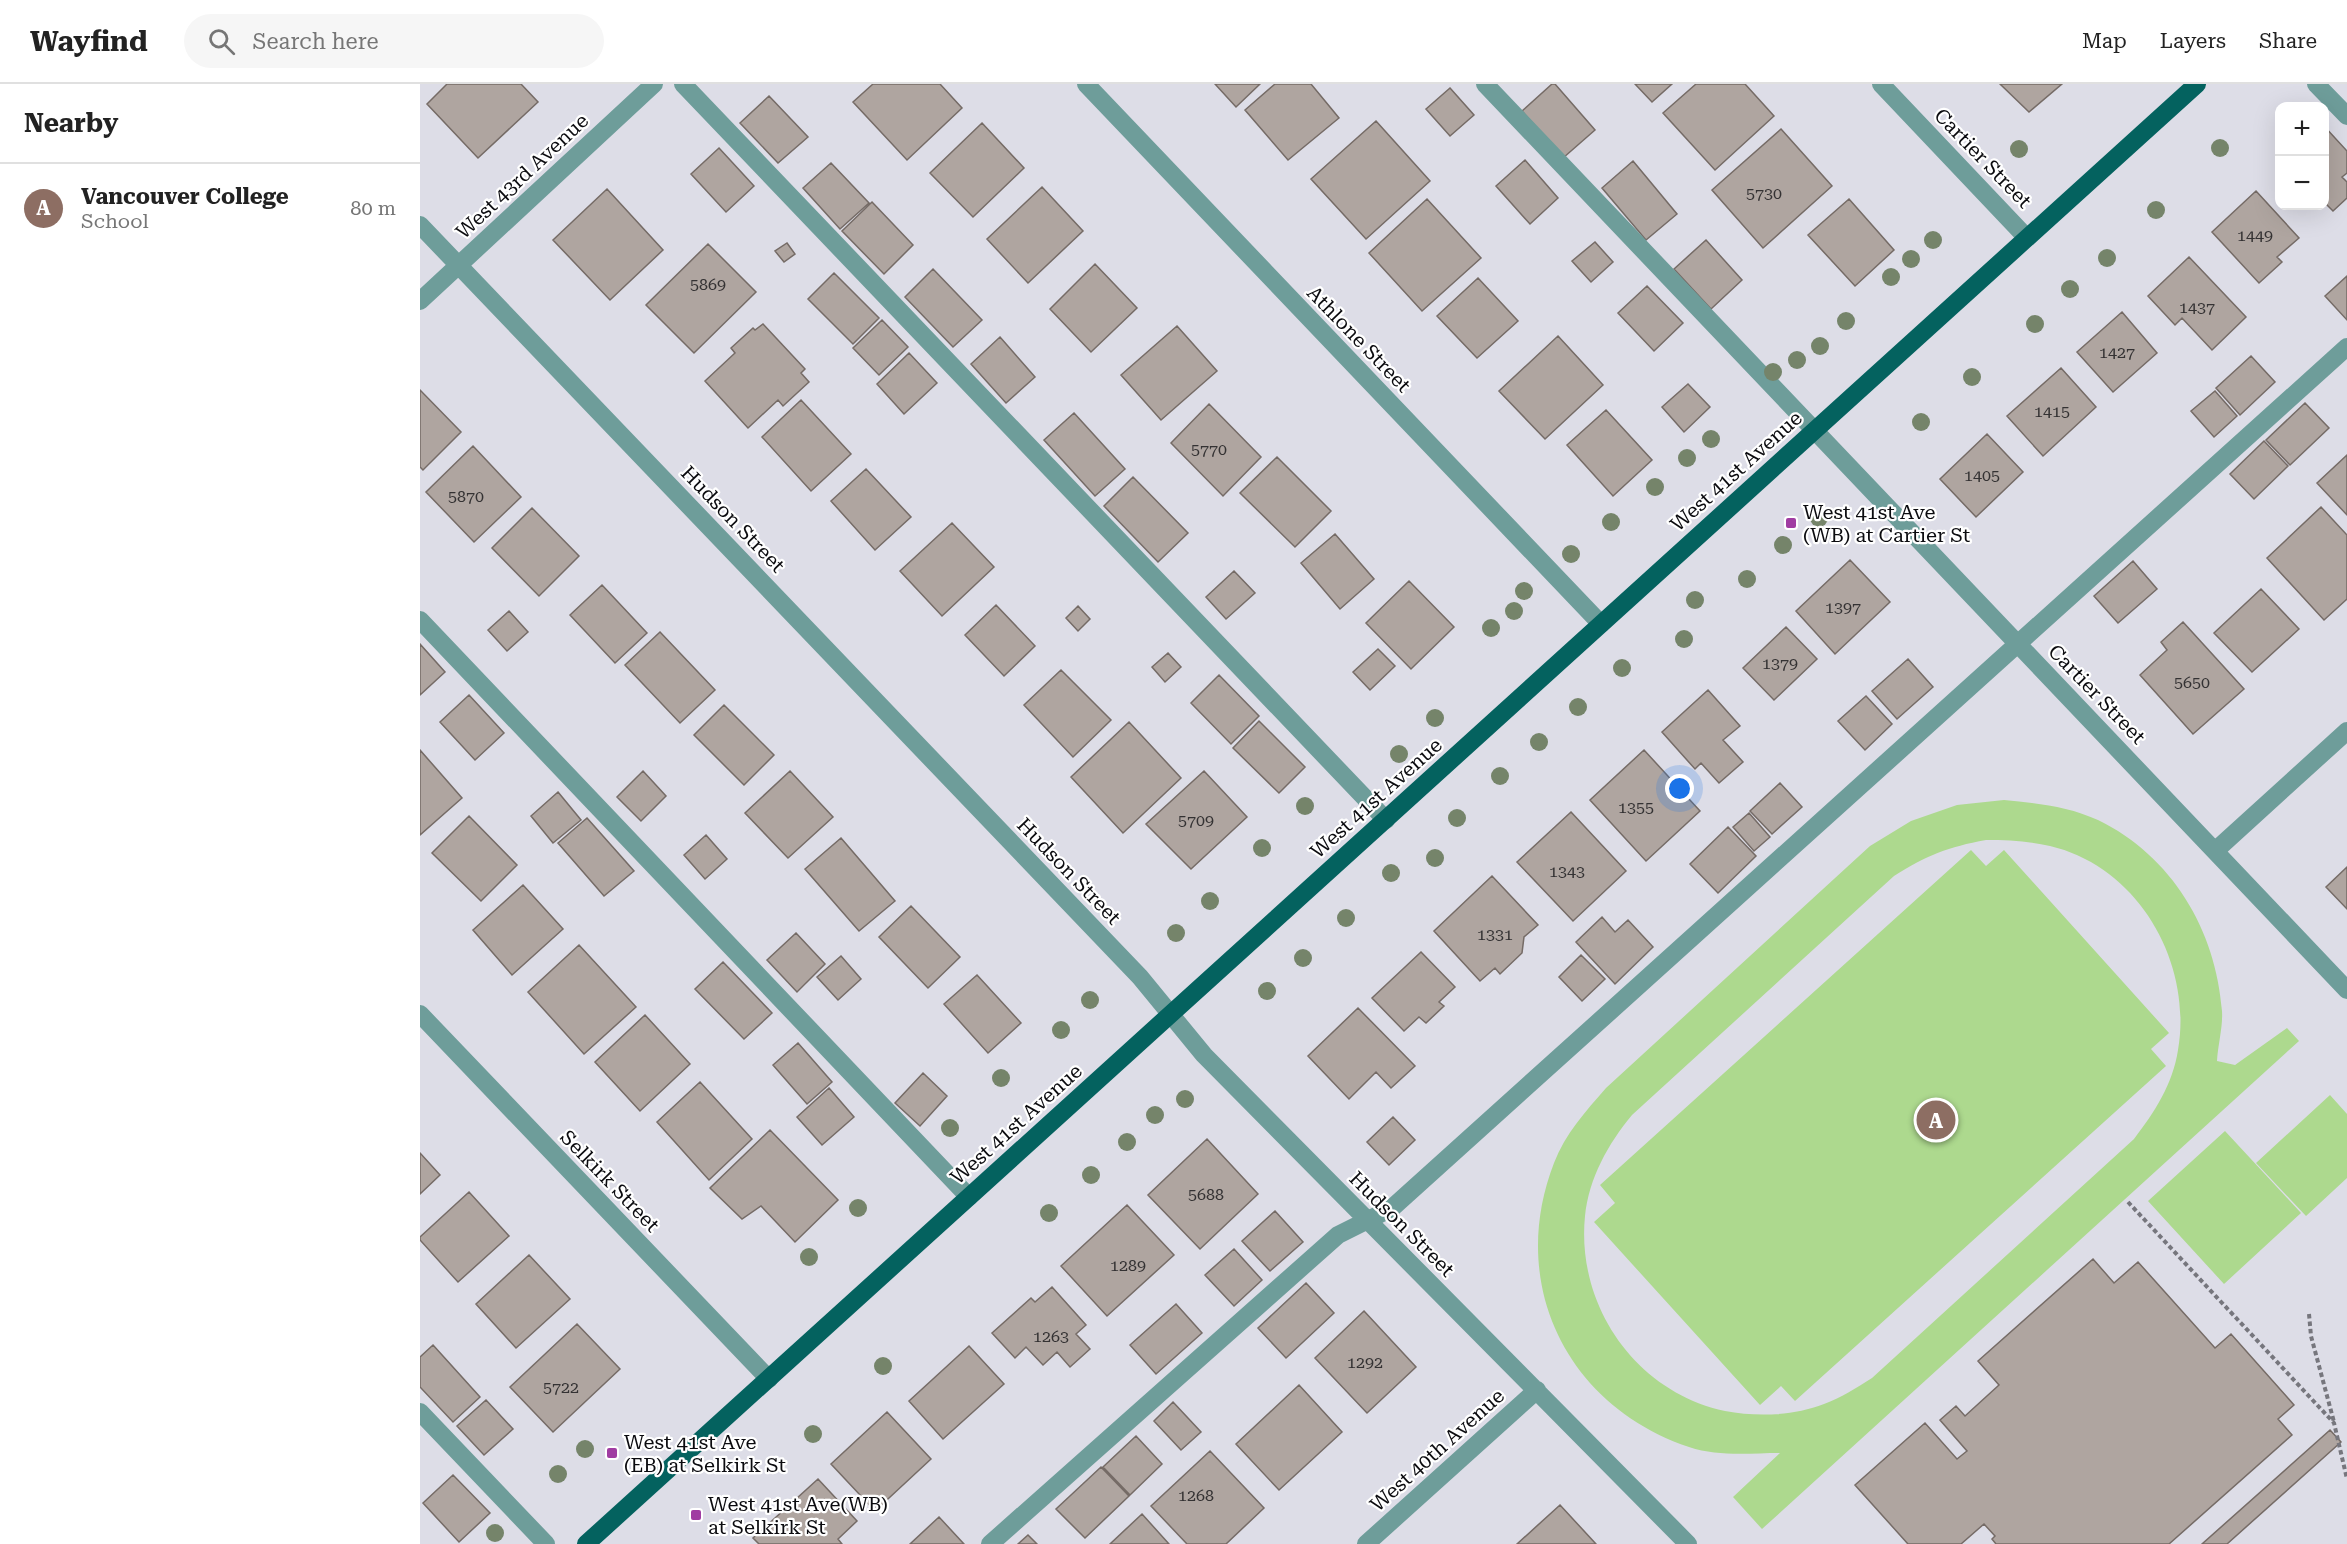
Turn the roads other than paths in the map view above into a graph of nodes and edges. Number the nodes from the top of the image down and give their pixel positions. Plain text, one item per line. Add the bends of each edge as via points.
1 (654, 84) edge
2 (683, 84) edge
3 (1086, 84) edge
4 (1485, 84) edge
5 (1881, 84) edge
6 (2196, 84) edge
7 (2316, 84) edge
8 (2347, 116) edge
9 (420, 225) edge
10 (2027, 238) junction
11 (459, 265) junction
12 (420, 301) edge
13 (2347, 347) edge
14 (1815, 429) junction
15 (420, 620) edge
16 (1601, 624) junction
17 (2018, 643) junction
18 (2347, 731) edge
19 (1386, 820) junction
20 (2215, 851) junction
21 (2347, 990) edge
22 (420, 1014) edge
23 (1170, 1015) junction
24 (969, 1197) junction
25 (1367, 1221) junction
26 (769, 1379) junction
27 (1537, 1390) junction
28 (420, 1412) edge
29 (546, 1544) edge
30 (586, 1544) edge
31 (990, 1544) edge
32 (1366, 1544) edge
33 (1688, 1544) edge

1 - 11 street, West 43rd Avenue
2 - 19 street
3 - 16 street, Athlone Street
4 - 14 street, Cartier Street
5 - 10 street, Cartier Street
6 - 10 main road, West 41st Avenue
7 - 8 street
9 - 11 street, Hudson Street
10 - 14 main road, West 41st Avenue
11 - 12 street, West 43rd Avenue
11 - 23 street, Hudson Street via 1140,977
13 - 17 street
14 - 16 main road, West 41st Avenue
14 - 17 street, Cartier Street
15 - 24 street
16 - 19 main road, West 41st Avenue
17 - 20 street, Cartier Street
17 - 25 street via 1392,1208
18 - 20 street
19 - 23 main road, West 41st Avenue
20 - 21 street, Cartier Street
22 - 26 street, Selkirk Street
23 - 24 main road, West 41st Avenue
23 - 25 street, Hudson Street via 1210,1062
24 - 26 main road, West 41st Avenue
25 - 27 street, Hudson Street
25 - 31 street via 1338,1235
26 - 30 main road, West 41st Avenue
27 - 32 street, West 40th Avenue
27 - 33 street, Hudson Street
28 - 29 street

